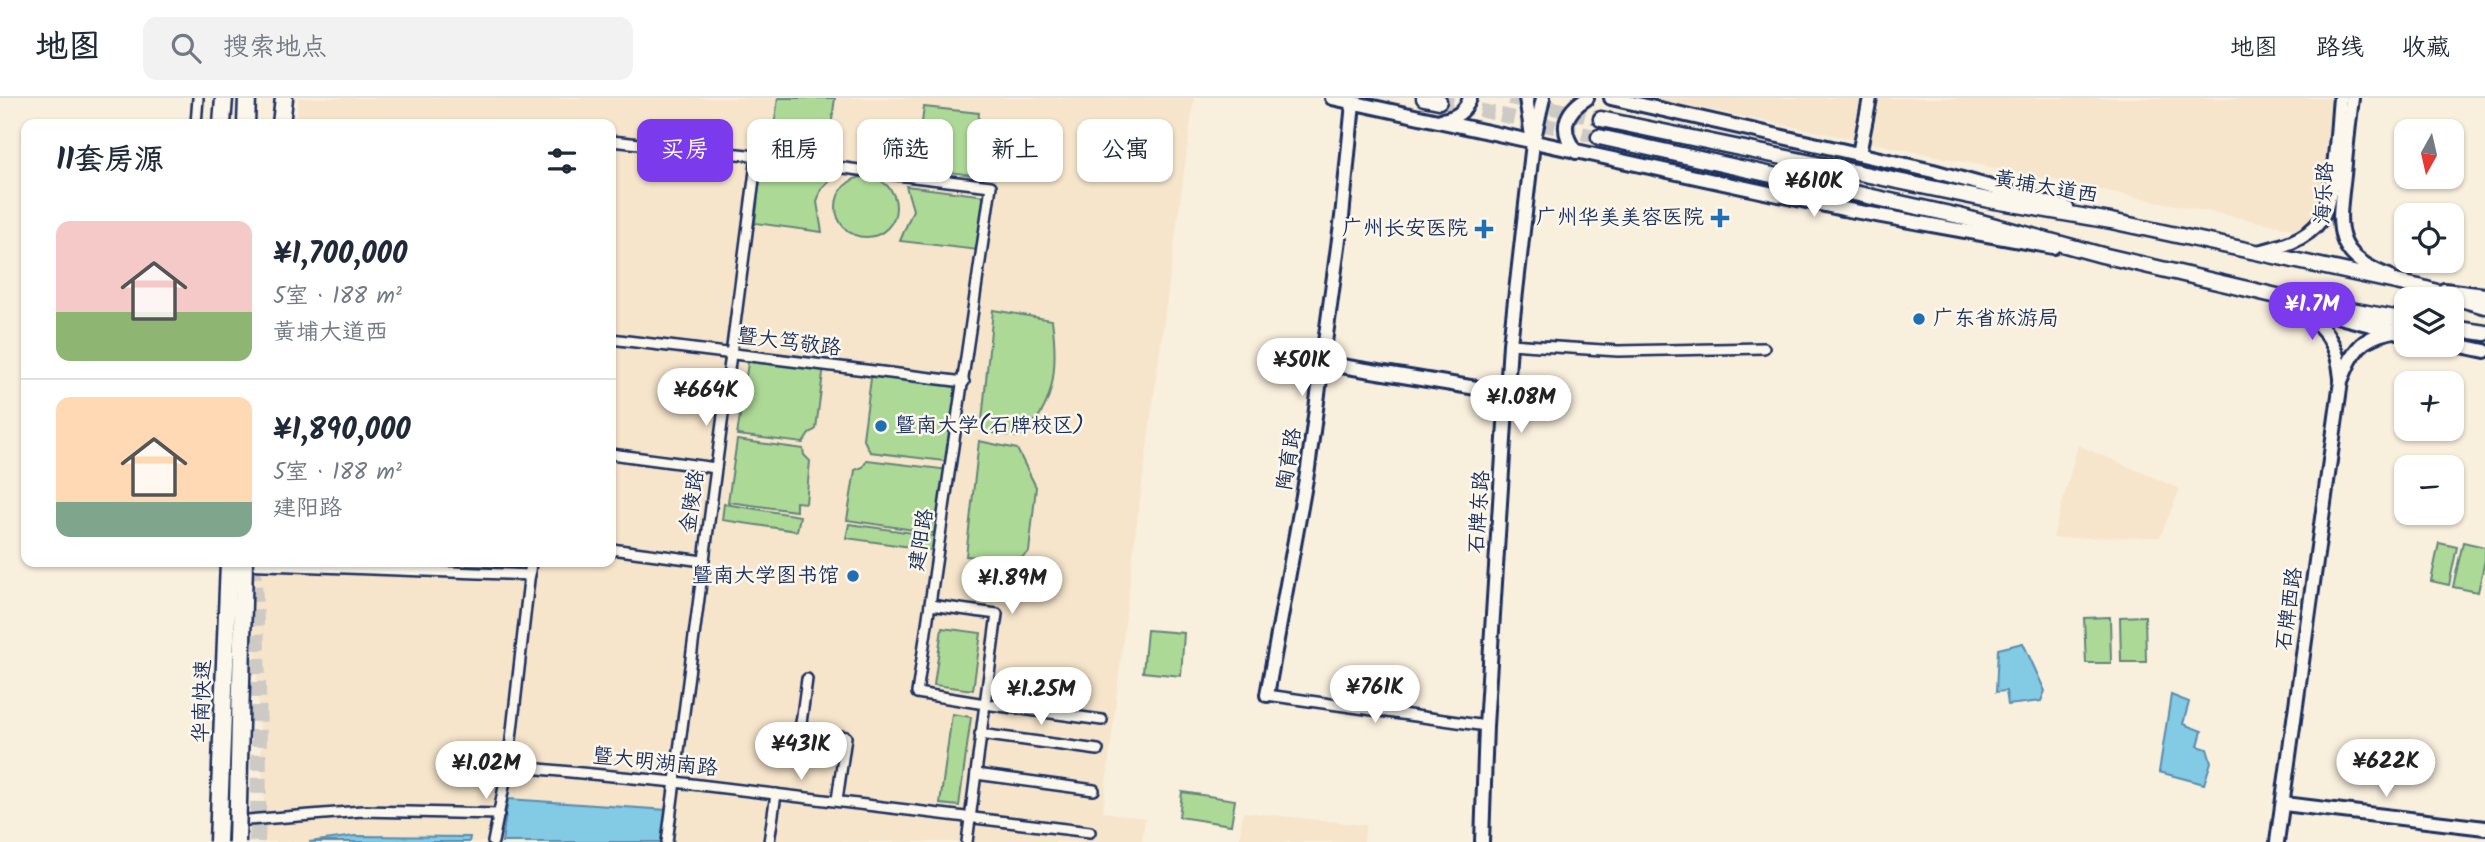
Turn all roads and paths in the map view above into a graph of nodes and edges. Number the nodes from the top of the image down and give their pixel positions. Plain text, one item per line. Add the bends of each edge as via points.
1 (198, 98) edge
2 (224, 98) edge
3 (247, 98) edge
4 (275, 98) edge
5 (286, 98) edge
6 (1332, 98) edge
7 (1424, 98) edge
8 (1470, 98) edge
9 (1526, 98) edge
10 (1543, 98) edge
11 (1587, 98) edge
12 (1611, 98) edge
13 (1870, 98) edge
14 (2340, 98) edge
15 (2352, 98) edge
16 (1439, 101) dead end
17 (1353, 103) junction
18 (196, 119) edge
19 (222, 119) edge
20 (246, 119) edge
21 (273, 119) edge
22 (284, 119) edge
23 (1601, 119) tunnel mouth
24 (1434, 121) junction
25 (1599, 136) tunnel mouth
26 (616, 142) edge
27 (1533, 143) junction
28 (1576, 152) junction
29 (1859, 153) junction
30 (747, 155) edge
31 (843, 168) edge
32 (754, 182) edge
33 (2111, 220) junction
34 (2256, 253) junction
35 (2102, 255) junction
36 (2419, 287) joint
37 (2464, 292) edge
38 (2485, 295) edge
39 (2290, 299) junction
40 (2464, 300) edge
41 (2485, 306) edge
42 (2394, 318) edge
43 (2464, 330) edge
44 (2394, 331) edge
45 (2394, 333) edge
46 (2485, 334) edge
47 (616, 341) edge
48 (1510, 344) junction
49 (2464, 347) edge
50 (1764, 348) dead end
51 (2485, 351) edge
52 (731, 354) junction
53 (1323, 363) junction
54 (2342, 381) junction
55 (964, 382) junction
56 (1507, 393) junction
57 (616, 455) edge
58 (716, 468) junction
59 (616, 550) edge
60 (703, 561) junction
61 (231, 567) edge
62 (231, 567) edge
63 (231, 567) edge
64 (365, 567) edge
65 (531, 567) edge
66 (530, 576) junction
67 (930, 605) junction
68 (807, 679) dead end
69 (1268, 695) joint
70 (985, 704) junction
71 (1102, 720) dead end
72 (1486, 726) junction
73 (980, 734) junction
74 (1098, 750) dead end
75 (508, 766) junction
76 (976, 774) junction
77 (675, 782) junction
78 (1094, 790) dead end
79 (776, 794) junction
80 (837, 800) junction
81 (2284, 804) junction
82 (499, 814) junction
83 (971, 818) junction
84 (219, 823) junction
85 (2485, 828) edge
86 (1090, 832) dead end
87 (218, 842) edge
88 (237, 842) edge
89 (493, 842) edge
90 (667, 842) edge
91 (769, 842) edge
92 (967, 842) edge
93 (1482, 842) edge
94 (2277, 842) edge

1 - 18 street
2 - 19 highway
3 - 20 highway
4 - 21 highway
5 - 22 highway
6 - 17 street
7 - 16 main road
8 - 24 street via 1459,115
9 - 27 street
10 - 27 street
11 - 28 street via 1572,108 1566,124 1566,136
12 - 29 street
13 - 29 street
14 - 34 street, 海乐路 via 2324,214 2301,237
15 - 36 street, 海乐路 via 2341,233 2360,262
17 - 24 street
17 - 53 street, 陶育路
23 - 33 main road, 黄埔大道西
24 - 27 street
25 - 35 main road via 1930,209
26 - 30 street
27 - 28 street
27 - 48 street, 石牌东路
28 - 35 street via 1918,224
29 - 33 street
31 - 55 street, 建阳路 via 991,186
32 - 52 street, 金陵路
33 - 34 main road, 黄埔大道西
34 - 36 main road, 黄埔大道西
35 - 39 main road
37 - 38 street, 黄埔大道西
39 - 42 main road
39 - 44 street via 2323,313
39 - 54 street via 2334,345
40 - 41 main road
43 - 46 main road
45 - 54 street via 2366,339
47 - 52 street, 暨大笃敬路
48 - 50 street via 1618,351
48 - 56 street, 石牌东路
49 - 51 street
52 - 55 street, 暨大笃敬路
52 - 58 street, 金陵路
53 - 56 street
53 - 69 street, 陶育路
54 - 81 street, 石牌西路
55 - 67 street, 建阳路
56 - 72 street, 石牌东路
57 - 58 street
58 - 60 street, 金陵路
59 - 60 street
60 - 77 street, 金陵路
61 - 84 street
62 - 87 highway, 华南快速, bridge
63 - 88 highway, 华南快速, bridge
64 - 66 street
65 - 66 street
66 - 75 street
67 - 70 street, 建阳路 via 917,693
67 - 70 street via 997,614
68 - 80 street via 800,730 846,737
69 - 72 street
70 - 71 street
70 - 73 street
72 - 93 street, 石牌东路
73 - 74 street
73 - 76 street
75 - 77 street, 暨大明湖南路
75 - 82 street
76 - 78 street
76 - 83 street
77 - 79 street, 暨大明湖南路
77 - 90 street, 金陵路
79 - 80 street, 暨大明湖南路
79 - 91 street
80 - 83 street, 暨大明湖南路
81 - 85 street
81 - 94 street, 石牌西路
82 - 84 street via 362,811
82 - 89 street
83 - 86 street, 暨大明湖南路
83 - 92 street
84 - 87 street

